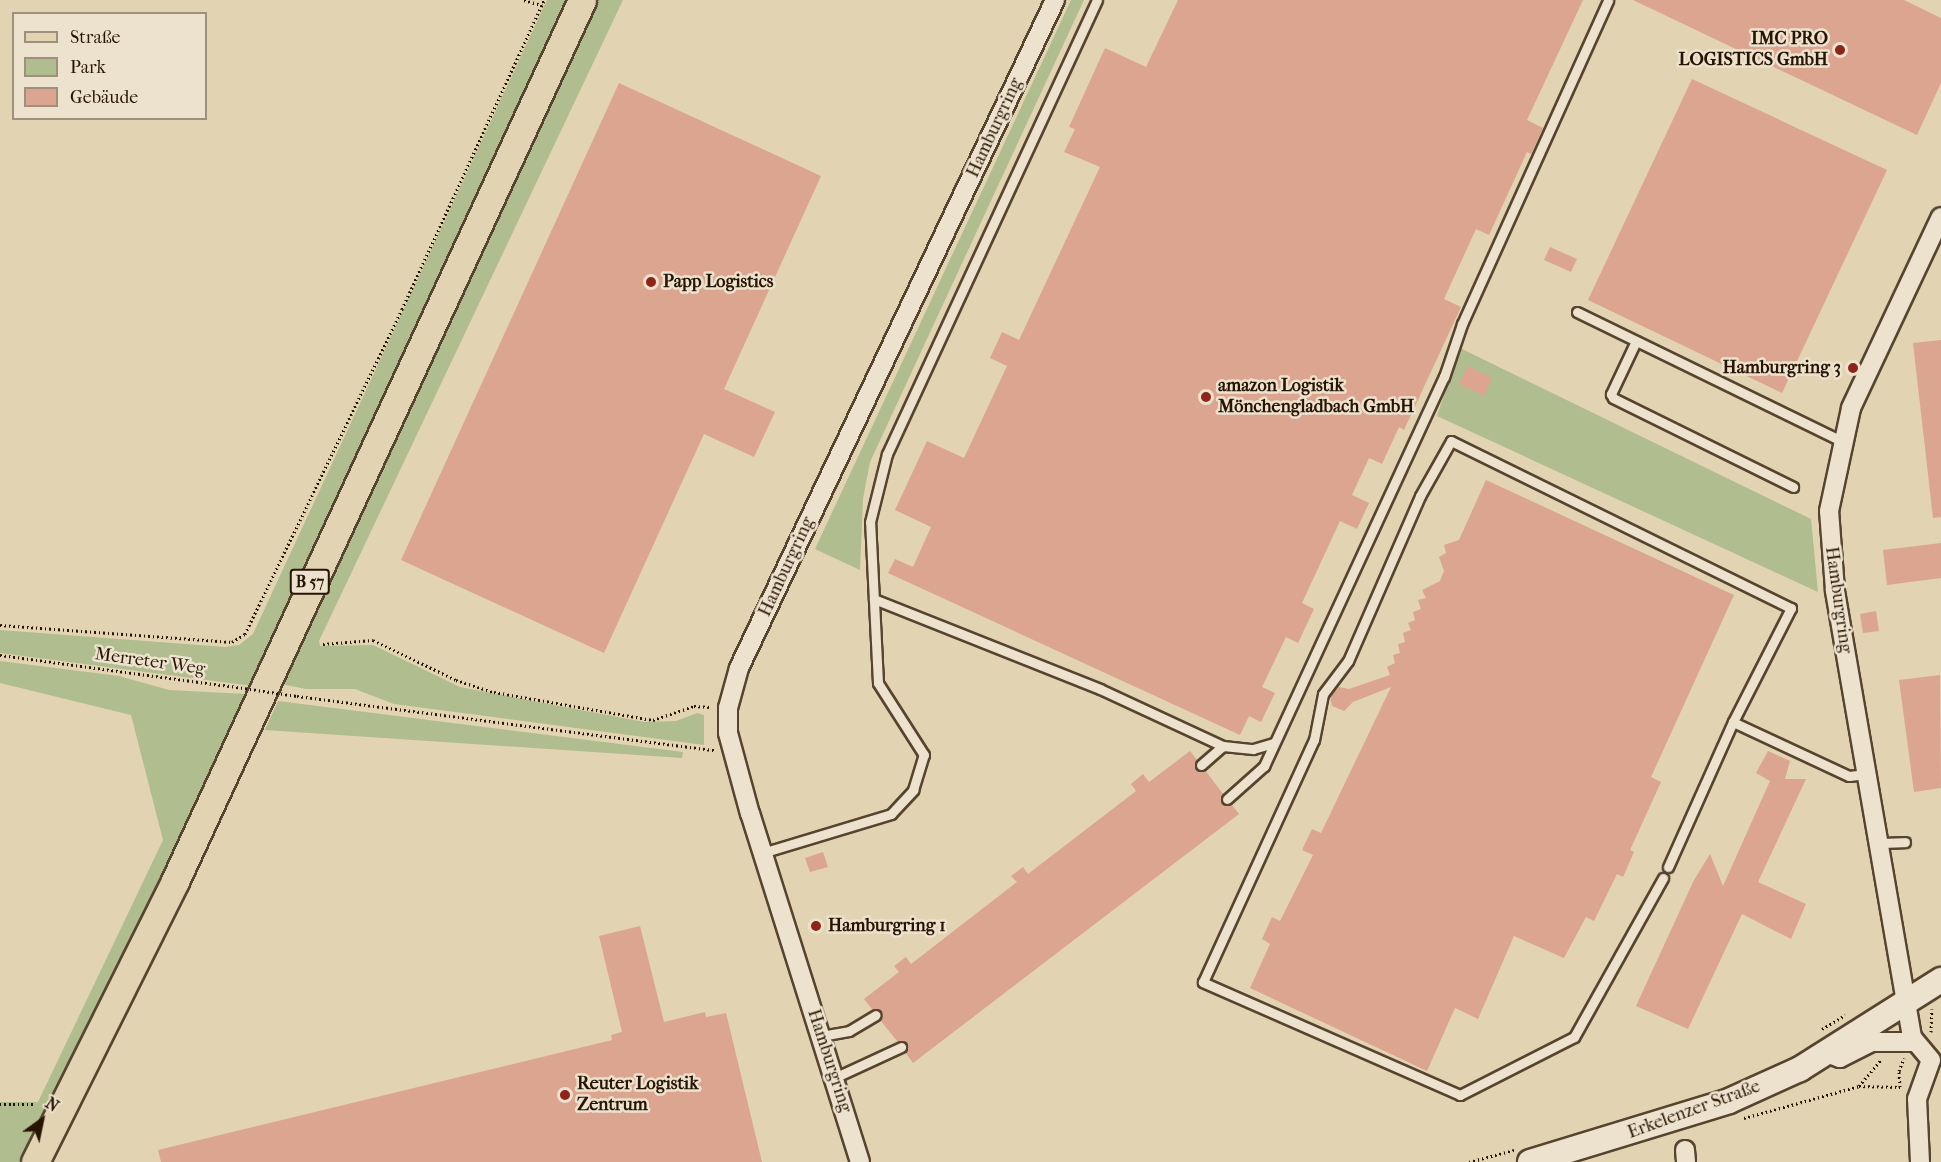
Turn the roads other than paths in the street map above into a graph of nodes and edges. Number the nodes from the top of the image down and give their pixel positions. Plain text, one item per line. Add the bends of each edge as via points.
1 (582, 0) edge
2 (1055, 0) edge
3 (1097, 0) edge
4 (1608, 0) edge
5 (1941, 217) edge
6 (1577, 312) dead end
7 (1636, 341) junction
8 (1841, 441) junction
9 (1793, 487) dead end
10 (874, 599) junction
11 (1734, 722) junction
12 (1274, 743) junction
13 (1223, 746) junction
14 (1201, 765) dead end
15 (1866, 774) junction
16 (1227, 799) dead end
17 (1905, 842) dead end
18 (1880, 843) junction
19 (762, 853) junction
20 (1668, 867) dead end
21 (1663, 878) dead end
22 (1937, 991) edge
23 (1908, 1001) junction
24 (876, 1015) dead end
25 (820, 1036) junction
26 (1824, 1042) junction
27 (901, 1047) dead end
28 (1926, 1054) edge
29 (834, 1078) junction
30 (1527, 1155) edge
31 (35, 1162) edge
32 (860, 1162) edge
33 (1920, 1162) edge

1 - 31 main road, B 57 via 175,881
2 - 19 street, Hamburgring via 717,708 722,753
3 - 10 lane via 886,454 870,522
4 - 12 lane via 1462,324 1444,377
5 - 8 street, Hamburgring via 1865,375
6 - 7 lane
7 - 8 lane
7 - 9 lane via 1611,394 1613,398
8 - 15 street, Hamburgring via 1832,487 1829,535
10 - 13 lane via 1100,689
10 - 19 lane via 878,683 924,755 913,790 891,814
11 - 15 lane via 1849,776
11 - 20 lane
11 - 21 lane via 1791,608 1452,441 1420,496 1348,661 1323,694 1314,740 1203,982 1460,1095 1574,1037
12 - 13 lane via 1253,749
12 - 16 lane via 1264,766
13 - 14 lane
15 - 18 street, Hamburgring
17 - 18 lane
18 - 23 street, Hamburgring
19 - 25 street, Hamburgring
22 - 23 street, Erkelenzer Straße
23 - 26 street, Erkelenzer Straße
23 - 28 street, Hamburgring
24 - 25 lane via 849,1030
25 - 29 street, Hamburgring
26 - 28 street via 1840,1058 1870,1042
26 - 30 street, Erkelenzer Straße via 1729,1101
27 - 29 lane
28 - 33 street via 1917,1099
29 - 32 street, Hamburgring

